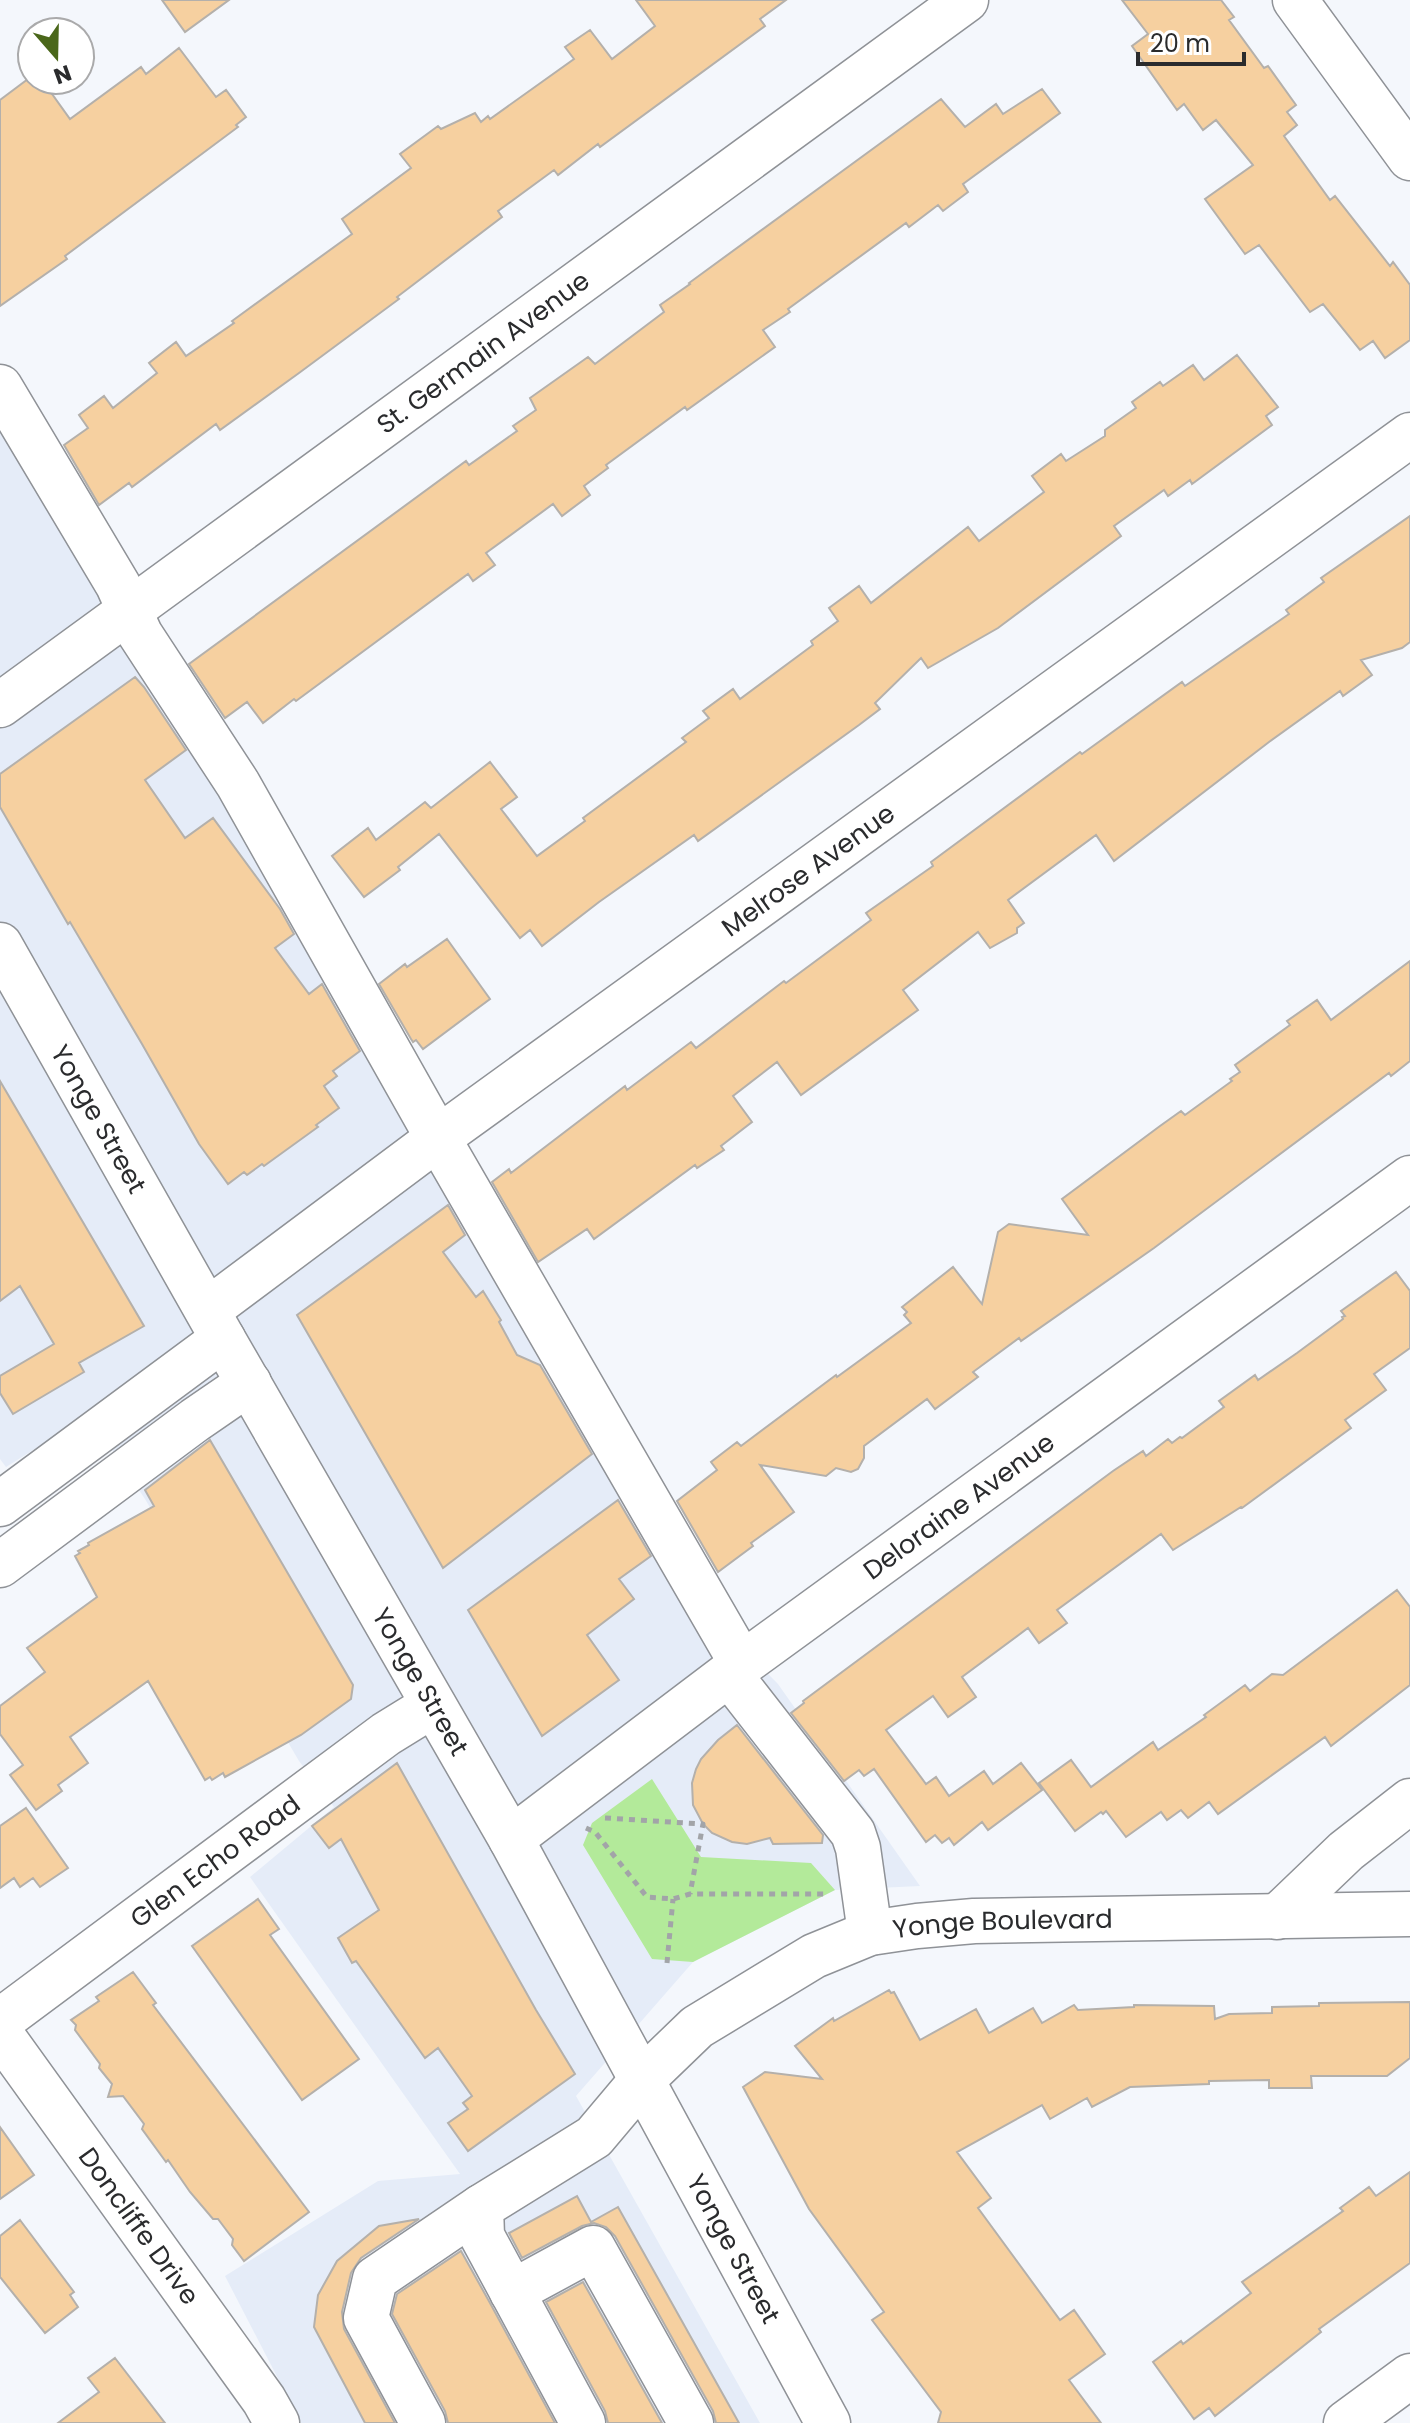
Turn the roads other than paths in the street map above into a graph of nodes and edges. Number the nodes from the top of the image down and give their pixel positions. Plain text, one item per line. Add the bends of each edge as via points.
1 (966, 0) edge
2 (1295, 0) edge
3 (1410, 158) edge
4 (0, 387) edge
5 (1410, 435) edge
6 (130, 611) junction
7 (0, 705) edge
8 (0, 945) edge
9 (438, 1138) junction
10 (1410, 1178) edge
11 (216, 1325) junction
12 (249, 1383) junction
13 (0, 1504) edge
14 (0, 1565) edge
15 (736, 1669) junction
16 (433, 1705) junction
17 (1410, 1801) edge
18 (1410, 1810) edge
19 (511, 1839) junction
20 (1410, 1843) edge
21 (1410, 1914) edge
22 (1277, 1917) junction
23 (870, 1933) junction
24 (0, 2021) edge
25 (0, 2033) edge
26 (642, 2080) junction
27 (481, 2207) junction
28 (512, 2292) junction
29 (1410, 2376) edge
30 (277, 2423) edge
31 (423, 2423) edge
32 (583, 2423) edge
33 (691, 2423) edge
34 (828, 2423) edge
35 (1346, 2423) edge

1 - 6 street, St. Germain Avenue
2 - 3 street
4 - 6 street
5 - 9 street, Melrose Avenue
6 - 7 street, St. Germain Avenue
6 - 9 street via 238,784
8 - 11 street, Yonge Street
9 - 11 street, Melrose Avenue
9 - 15 street
10 - 15 street, Deloraine Avenue
11 - 12 street, Yonge Street
11 - 13 street, Melrose Avenue
12 - 14 street
12 - 16 street, Yonge Street
15 - 19 street, Deloraine Avenue
15 - 23 street via 853,1833
16 - 19 street, Yonge Street
16 - 24 street, Glen Echo Road
17 - 22 street via 1346,1851
18 - 20 street
19 - 26 street, Yonge Street
21 - 22 street, Yonge Boulevard
22 - 23 street, Yonge Boulevard via 974,1921
23 - 26 street, Yonge Boulevard via 814,1956 718,2013
25 - 30 street, Doncliffe Drive
26 - 27 street, Yonge Boulevard via 594,2137
26 - 34 street, Yonge Street
27 - 28 street via 482,2236
27 - 31 street, Yonge Boulevard via 375,2279 366,2318
28 - 32 street
28 - 33 street via 593,2248
29 - 35 street

